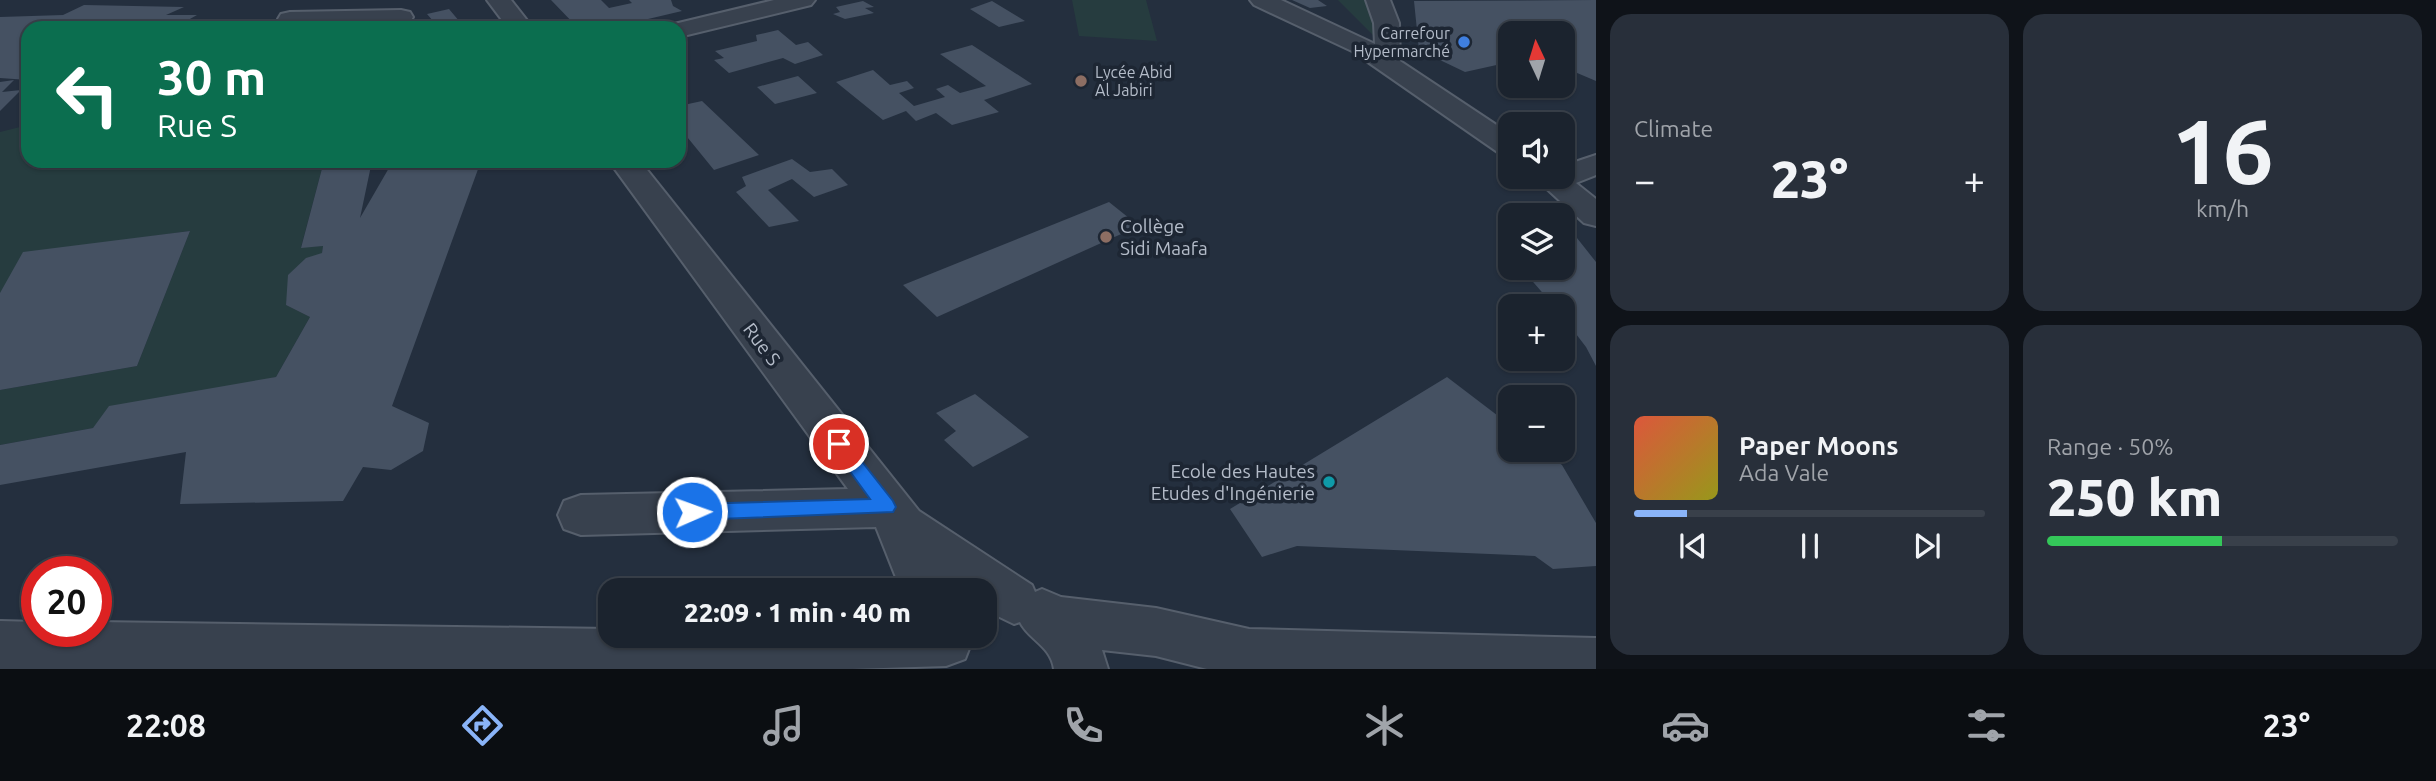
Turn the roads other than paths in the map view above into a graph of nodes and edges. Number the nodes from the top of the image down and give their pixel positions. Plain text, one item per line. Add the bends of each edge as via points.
1 (499, 0) edge
2 (703, 0) edge
3 (803, 0) edge
4 (1262, 0) edge
5 (1378, 0) edge
6 (403, 15) edge
7 (290, 19) dead end
8 (726, 19) junction
9 (516, 21) edge
10 (686, 28) edge
11 (1387, 63) junction
12 (1498, 139) edge
13 (1596, 164) edge
14 (629, 168) edge
15 (1575, 171) edge
16 (1564, 189) edge
17 (1596, 216) edge
18 (582, 515) dead end
19 (894, 516) junction
20 (921, 578) edge
21 (1018, 608) edge
22 (0, 646) edge
23 (844, 648) edge
24 (1226, 662) edge
25 (790, 663) edge
26 (1596, 664) edge
27 (1081, 669) edge

1 - 9 street
2 - 8 street
3 - 8 street
4 - 11 street via 1344,37
5 - 11 street via 1388,32
6 - 7 street
8 - 10 street
11 - 12 street
13 - 15 street
14 - 19 street, Rue S
16 - 17 street
18 - 19 street
19 - 20 street, Rue S
19 - 21 street, Rue S
21 - 24 street via 1156,632
21 - 27 street via 1071,640
22 - 25 street
23 - 25 street
24 - 26 street via 1437,657

